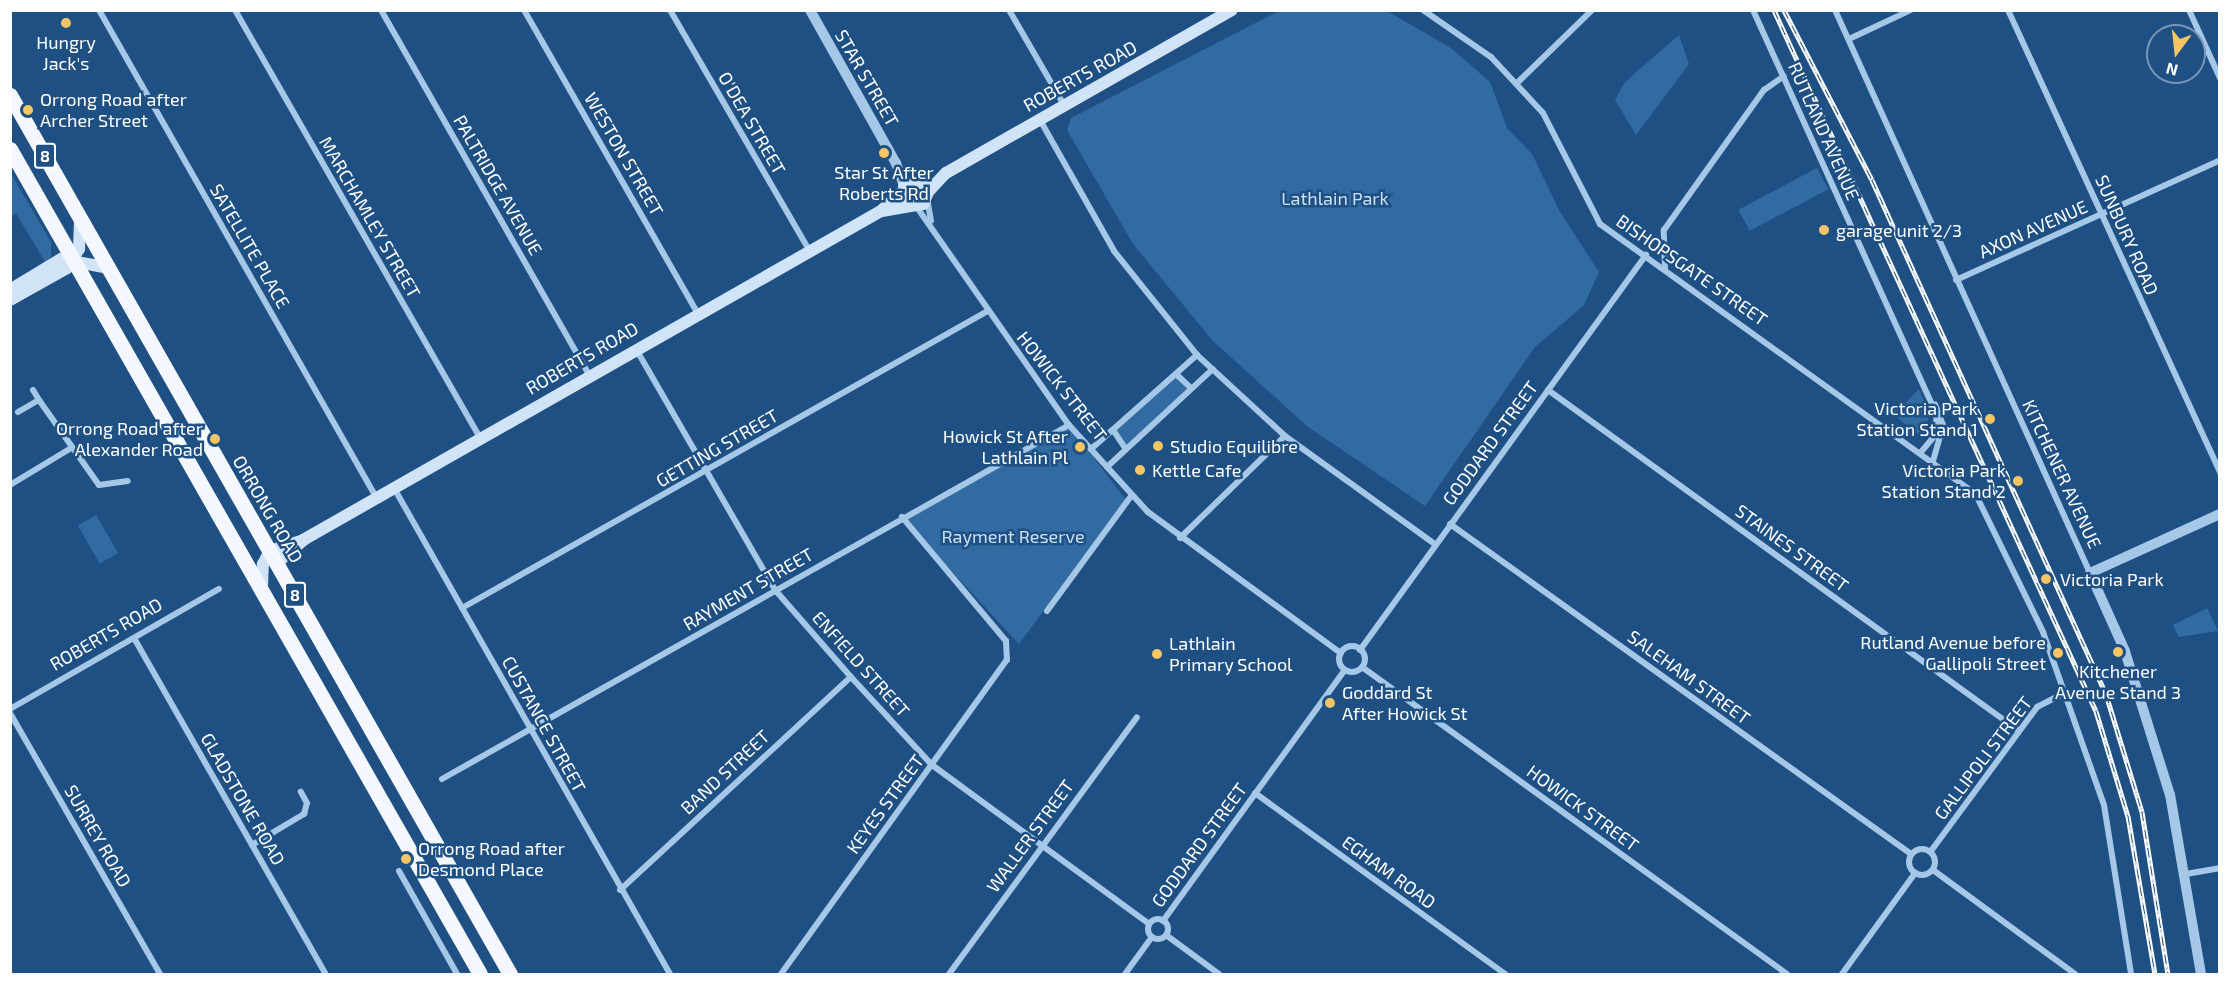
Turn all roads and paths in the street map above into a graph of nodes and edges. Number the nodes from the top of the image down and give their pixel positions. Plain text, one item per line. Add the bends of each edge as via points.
1 (99, 10) edge
2 (235, 10) edge
3 (381, 10) edge
4 (524, 10) edge
5 (669, 10) edge
6 (810, 10) edge
7 (1009, 10) edge
8 (1233, 10) edge
9 (1422, 10) edge
10 (1592, 10) edge
11 (1753, 10) edge
12 (1835, 10) edge
13 (1911, 10) edge
14 (2008, 10) edge
15 (2189, 10) edge
16 (1212, 16) edge
17 (1849, 39) junction
18 (1784, 76) junction
19 (2220, 78) edge
20 (1517, 83) junction
21 (10, 95) edge
22 (1064, 106) junction
23 (1040, 119) junction
24 (10, 150) edge
25 (2220, 160) edge
26 (946, 173) junction
27 (910, 191) junction
28 (928, 195) junction
29 (2101, 214) junction
30 (80, 217) junction
31 (931, 221) junction
32 (809, 250) junction
33 (1646, 255) junction
34 (73, 260) junction
35 (109, 268) junction
36 (1665, 269) junction
37 (1956, 280) junction
38 (10, 290) edge
39 (10, 300) edge
40 (697, 312) junction
41 (986, 312) junction
42 (636, 349) junction
43 (1197, 355) junction
44 (1213, 369) junction
45 (589, 374) junction
46 (1176, 374) junction
47 (1191, 388) junction
48 (33, 390) dead end
49 (1548, 390) junction
50 (1928, 394) junction
51 (39, 400) junction
52 (18, 412) dead end
53 (1069, 425) junction
54 (1113, 430) junction
55 (1285, 436) junction
56 (480, 438) junction
57 (71, 448) junction
58 (1091, 449) junction
59 (1126, 449) junction
60 (1921, 452) junction
61 (1933, 461) junction
62 (1107, 467) junction
63 (708, 471) junction
64 (2220, 471) edge
65 (128, 481) dead end
66 (10, 485) edge
67 (394, 487) junction
68 (1132, 495) junction
69 (376, 497) junction
70 (2220, 514) edge
71 (902, 517) junction
72 (1450, 524) junction
73 (1180, 538) junction
74 (1435, 544) junction
75 (274, 557) junction
76 (2090, 573) junction
77 (219, 589) dead end
78 (776, 591) junction
79 (264, 595) junction
80 (462, 608) junction
81 (1047, 610) dead end
82 (134, 638) junction
83 (1360, 650) junction
84 (1341, 652) junction
85 (1362, 667) junction
86 (1345, 670) junction
87 (851, 676) junction
88 (2066, 692) junction
89 (10, 711) edge
90 (1137, 717) dead end
91 (530, 730) junction
92 (2019, 731) junction
93 (932, 765) junction
94 (442, 779) dead end
95 (301, 792) dead end
96 (1255, 793) junction
97 (252, 845) junction
98 (1041, 845) junction
99 (1931, 851) junction
100 (1911, 854) junction
101 (2220, 868) edge
102 (1933, 870) junction
103 (399, 871) dead end
104 (1915, 873) junction
105 (2186, 874) junction
106 (620, 890) junction
107 (1163, 921) junction
108 (1149, 924) junction
109 (1166, 935) junction
110 (1152, 937) junction
111 (160, 975) edge
112 (326, 975) edge
113 (457, 975) edge
114 (480, 975) edge
115 (510, 975) edge
116 (670, 975) edge
117 (781, 975) edge
118 (949, 975) edge
119 (1125, 975) edge
120 (1219, 975) edge
121 (1505, 975) edge
122 (1787, 975) edge
123 (1842, 975) edge
124 (2075, 975) edge
125 (2131, 975) edge
126 (2201, 975) edge

1 - 69 street, SATELLITE PLACE
2 - 56 street, MARCHAMLEY STREET
3 - 45 street, PALTRIDGE AVENUE
4 - 40 street, WESTON STREET
5 - 32 street, O'DEA STREET
6 - 27 street, STAR STREET
7 - 22 street
8 - 16 main road, ROBERTS ROAD
9 - 20 street, BISHOPSGATE STREET via 1472,41
10 - 20 street
11 - 18 street, RUTLAND AVENUE
12 - 17 street, KITCHENER AVENUE
13 - 17 street
14 - 29 street, SUNBURY ROAD
15 - 19 street
16 - 22 main road, ROBERTS ROAD
17 - 37 street, KITCHENER AVENUE
18 - 36 street via 1764,90 1664,230
18 - 50 street, RUTLAND AVENUE
20 - 33 street, BISHOPSGATE STREET via 1570,158 1600,224
21 - 30 highway, ORRONG ROAD / 8
22 - 23 main road, ROBERTS ROAD
23 - 26 main road, ROBERTS ROAD
23 - 43 street via 1114,251
24 - 34 highway, 8
25 - 29 street, AXON AVENUE
26 - 27 main road, ROBERTS ROAD
26 - 28 main road, ROBERTS ROAD
27 - 28 main road
27 - 28 main road, ROBERTS ROAD
27 - 31 street, HOWICK STREET
27 - 32 main road, ROBERTS ROAD
28 - 31 street, HOWICK STREET
29 - 37 street, AXON AVENUE
29 - 64 street, SUNBURY ROAD
30 - 34 main road via 80,248
30 - 35 highway, ORRONG ROAD / 8
31 - 41 street, HOWICK STREET
32 - 40 main road, ROBERTS ROAD
33 - 36 street, BISHOPSGATE STREET
33 - 49 street, GODDARD STREET
34 - 35 main road
34 - 38 main road via 62,259
34 - 39 main road
34 - 79 highway, 8
35 - 75 highway, ORRONG ROAD / 8
36 - 60 street, BISHOPSGATE STREET
37 - 76 street, KITCHENER AVENUE
40 - 42 main road, ROBERTS ROAD
41 - 53 street, HOWICK STREET
41 - 63 street, GETTING STREET
42 - 45 main road, ROBERTS ROAD
42 - 63 street, ENFIELD STREET
43 - 44 street
43 - 46 street
44 - 47 street
44 - 55 street
45 - 56 main road, ROBERTS ROAD
46 - 47 street
46 - 54 street
47 - 59 street
48 - 51 street
49 - 72 street, GODDARD STREET
49 - 92 street, STAINES STREET
50 - 60 street, RUTLAND AVENUE via 1939,427
50 - 61 street, RUTLAND AVENUE via 1943,426
51 - 52 street
51 - 57 street
53 - 58 street, HOWICK STREET
53 - 71 street, RAYMENT STREET
54 - 58 street
54 - 59 street
55 - 73 street
55 - 74 street
56 - 67 main road, ROBERTS ROAD
57 - 65 street via 99,485
57 - 66 street
58 - 62 street, HOWICK STREET
59 - 62 street
60 - 61 street, BISHOPSGATE STREET
61 - 88 street, BISHOPSGATE STREET via 1975,493 1990,514
62 - 68 street, HOWICK STREET
63 - 78 street, ENFIELD STREET
63 - 80 street, GETTING STREET
67 - 69 main road, ROBERTS ROAD
67 - 80 street, CUSTANCE STREET
68 - 73 street, HOWICK STREET
68 - 81 street
69 - 75 main road, ROBERTS ROAD
70 - 76 street
71 - 78 street, RAYMENT STREET
71 - 93 street, KEYES STREET via 1010,650
72 - 74 street, GODDARD STREET
72 - 100 street, SALEHAM STREET
73 - 84 street, HOWICK STREET
74 - 83 street, GODDARD STREET
75 - 79 main road via 261,573
75 - 115 highway, ORRONG ROAD / 8
76 - 105 street, KITCHENER AVENUE via 2125,651 2158,749
77 - 82 street, ROBERTS ROAD
78 - 87 street, ENFIELD STREET
78 - 91 street, RAYMENT STREET
79 - 114 highway, 8
80 - 91 street, CUSTANCE STREET
82 - 89 street, ROBERTS ROAD
82 - 97 street, GLADSTONE ROAD
83 - 84 street via 1350,647
83 - 85 street
84 - 86 street
85 - 86 street
85 - 122 street, HOWICK STREET
86 - 96 street, GODDARD STREET
87 - 93 street, ENFIELD STREET
87 - 106 street, BAND STREET
88 - 92 street, GALLIPOLI STREET via 2037,707
88 - 125 street, BISHOPSGATE STREET via 2104,806
89 - 111 street, SURREY ROAD
90 - 98 street, WALLER STREET
91 - 94 street, RAYMENT STREET
91 - 106 street, CUSTANCE STREET
92 - 99 street, GALLIPOLI STREET
93 - 98 street, ENFIELD STREET
93 - 117 street, KEYES STREET
95 - 97 street via 307,803 304,814
96 - 107 street, GODDARD STREET
96 - 121 street, EGHAM ROAD
97 - 112 street, GLADSTONE ROAD
98 - 108 street, ENFIELD STREET
98 - 118 street, WALLER STREET
99 - 100 street via 1920,849
99 - 102 street
100 - 104 street
101 - 105 street
102 - 104 street
102 - 124 street
103 - 113 street
104 - 123 street
105 - 126 street, KITCHENER AVENUE
106 - 116 street, CUSTANCE STREET
107 - 108 street
107 - 109 street
108 - 110 street
109 - 110 street
109 - 120 street
110 - 119 street

